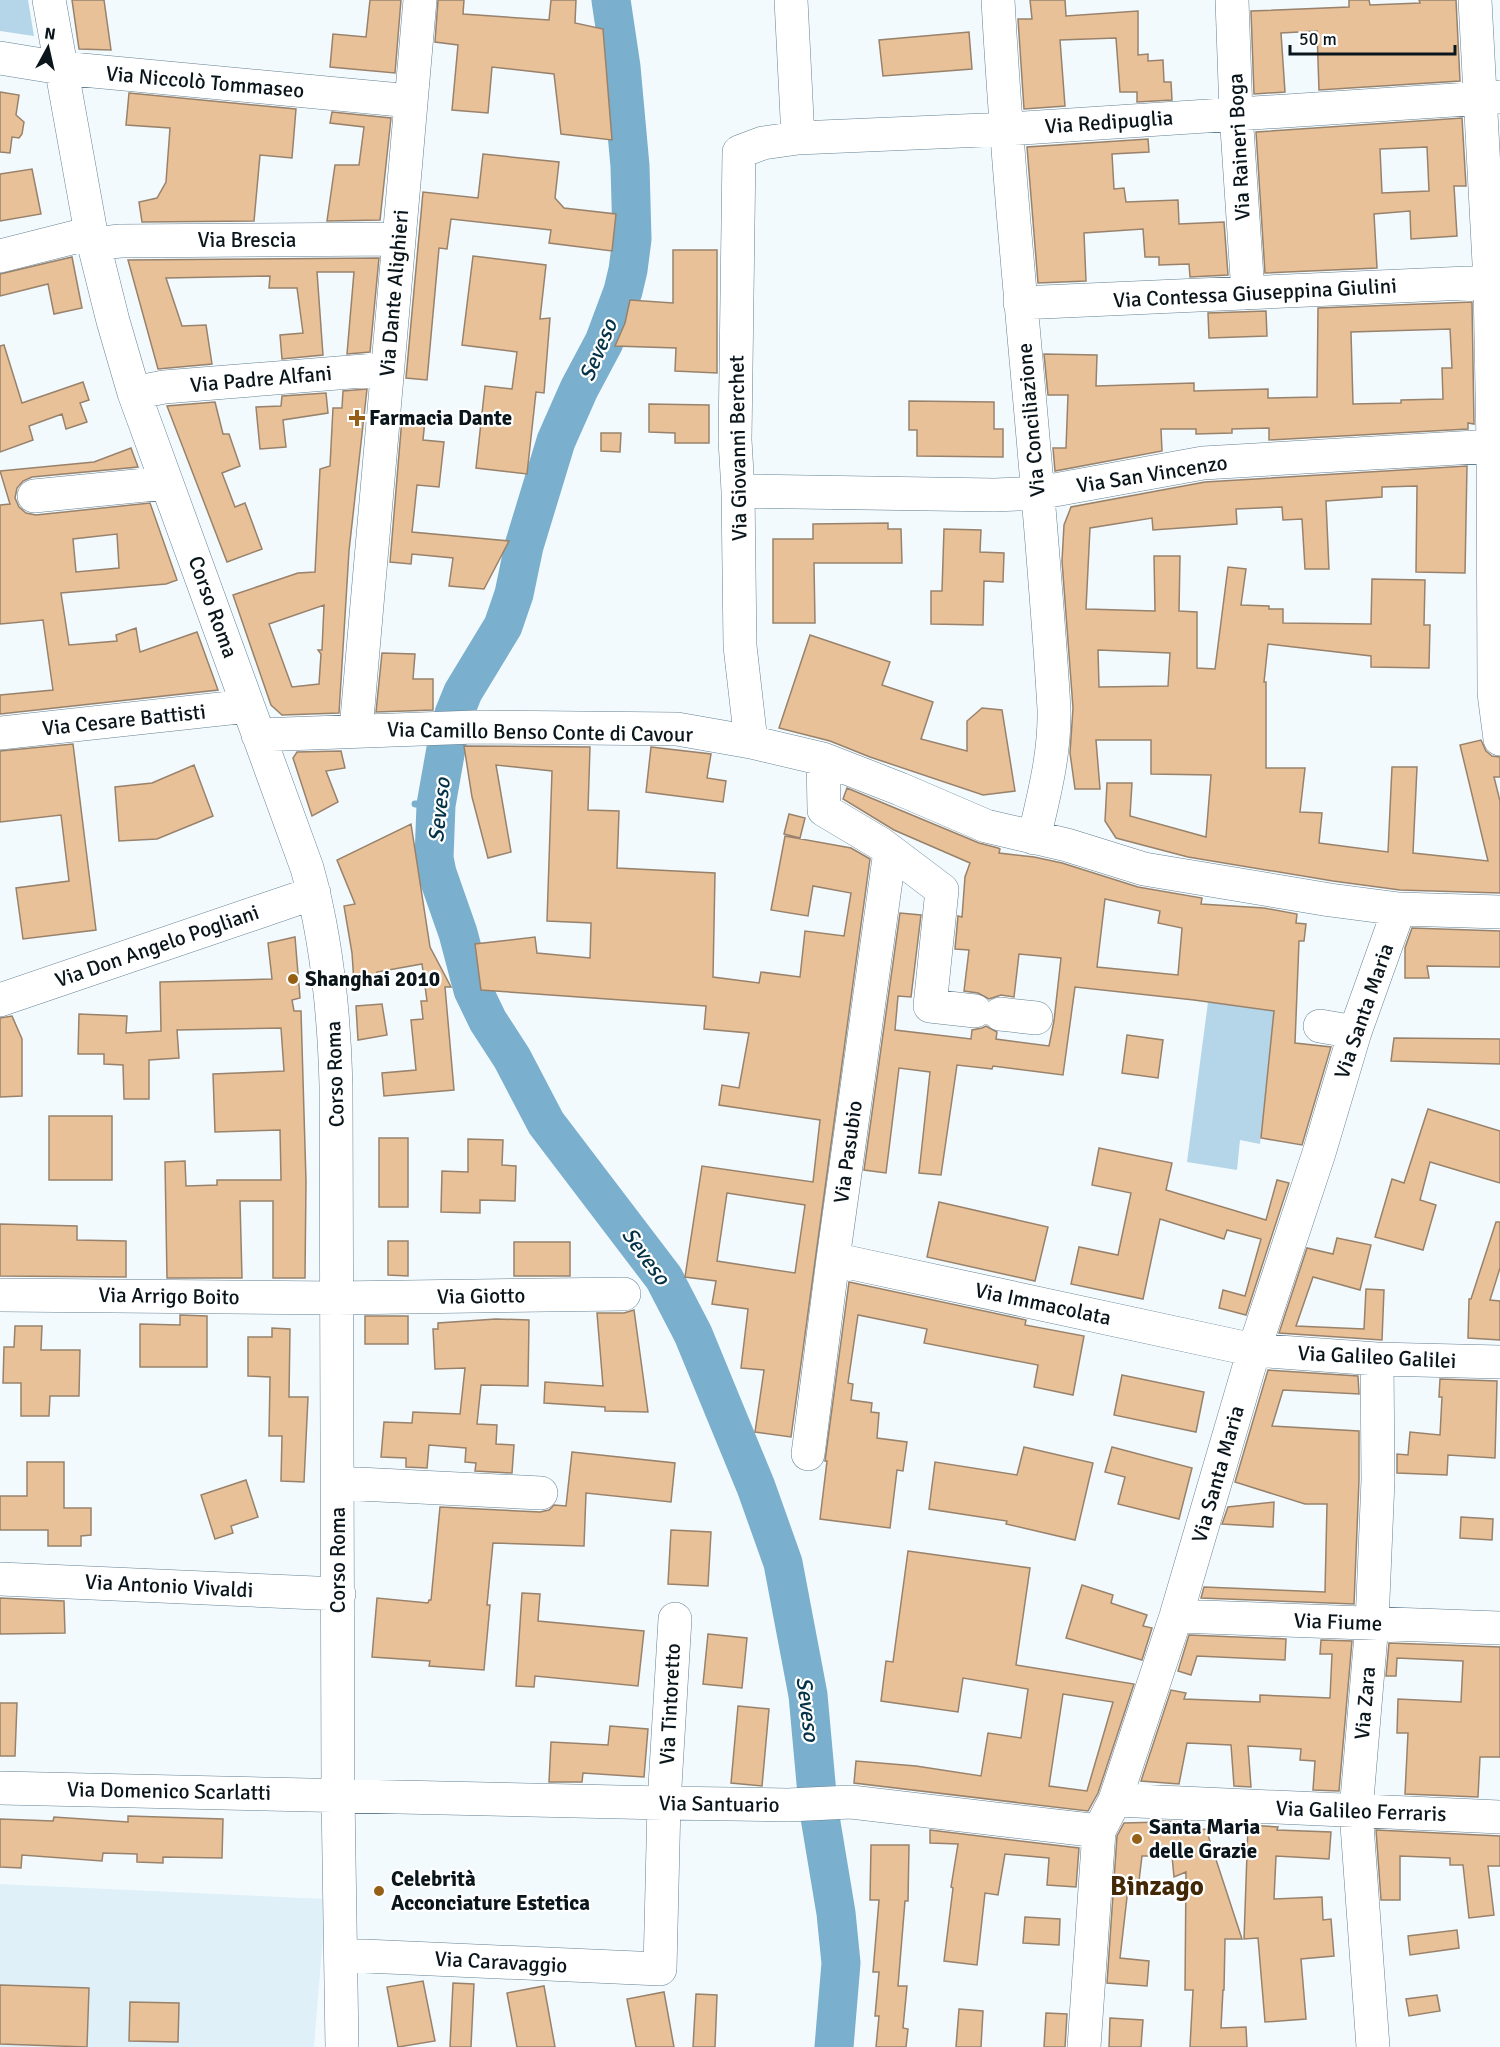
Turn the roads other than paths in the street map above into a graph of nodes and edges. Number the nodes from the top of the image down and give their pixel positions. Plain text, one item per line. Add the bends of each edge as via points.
1 (49, 0) edge
2 (420, 0) edge
3 (790, 0) edge
4 (999, 0) edge
5 (1232, 0) edge
6 (1475, 0) edge
7 (0, 58) edge
8 (61, 68) junction
9 (1490, 98) edge
10 (411, 101) junction
11 (1236, 113) junction
12 (1007, 129) junction
13 (798, 138) junction
14 (739, 152) joint
15 (93, 238) junction
16 (398, 239) junction
17 (0, 256) edge
18 (1490, 282) junction
19 (1248, 293) junction
20 (1020, 303) junction
21 (1496, 356) edge
22 (388, 369) junction
23 (134, 393) junction
24 (1493, 446) junction
25 (166, 483) junction
26 (738, 491) junction
27 (1038, 493) junction
28 (34, 496) dead end
29 (253, 721) junction
30 (356, 730) junction
31 (0, 734) edge
32 (1500, 739) edge
33 (751, 742) junction
34 (823, 759) junction
35 (1034, 838) junction
36 (890, 851) junction
37 (314, 892) junction
38 (1399, 909) junction
39 (1500, 912) edge
40 (0, 1000) edge
41 (1036, 1018) dead end
42 (1320, 1026) dead end
43 (1355, 1032) junction
44 (833, 1259) junction
45 (624, 1294) dead end
46 (0, 1295) edge
47 (337, 1298) junction
48 (1254, 1350) junction
49 (1377, 1359) junction
50 (1500, 1362) edge
51 (808, 1454) dead end
52 (338, 1483) junction
53 (541, 1493) dead end
54 (0, 1579) edge
55 (339, 1594) junction
56 (1176, 1616) junction
57 (675, 1619) dead end
58 (1372, 1623) junction
59 (1500, 1628) edge
60 (0, 1788) edge
61 (338, 1795) junction
62 (1115, 1800) junction
63 (664, 1803) junction
64 (1356, 1811) junction
65 (1500, 1817) edge
66 (1099, 1831) junction
67 (342, 1955) junction
68 (660, 1970) joint
69 (342, 2047) edge
70 (1084, 2047) edge
71 (1373, 2047) edge

1 - 8 street, Corso Roma
2 - 10 street, Via Dante Alighieri
3 - 13 street
4 - 12 street, Via Conciliazione
5 - 11 street, Via Raineri Boga
6 - 9 street
7 - 8 street, Via Niccolò Tommaseo
8 - 10 street, Via Niccolò Tommaseo
8 - 15 street, Corso Roma
9 - 11 street, Via Redipuglia
9 - 18 street
10 - 16 street, Via Dante Alighieri
11 - 12 street, Via Redipuglia
11 - 19 street, Via Raineri Boga
12 - 13 street, Via Redipuglia
12 - 20 street, Via Conciliazione
13 - 14 street, Via Redipuglia via 763,143
14 - 26 street, Via Giovanni Berchet via 735,440
15 - 16 street, Via Brescia
15 - 17 street, Via Brescia
15 - 23 street, Corso Roma
16 - 22 street, Via Dante Alighieri
18 - 19 street, Via Contessa Giuseppina Giulini
18 - 21 street
19 - 20 street, Via Contessa Giuseppina Giulini
20 - 27 street, Via Conciliazione
21 - 24 street
22 - 23 street, Via Padre Alfani via 164,387
22 - 30 street, Via Dante Alighieri
23 - 25 street, Corso Roma
24 - 27 street, Via San Vincenzo via 1203,463
24 - 32 street via 1494,693
25 - 28 street
25 - 29 street, Corso Roma
26 - 27 street, Via San Vincenzo
26 - 33 street, Via Giovanni Berchet via 740,646
27 - 35 street, Via Conciliazione via 1054,724 1049,773
29 - 30 street, Via Camillo Benso Conte di Cavour
29 - 31 street, Via Cesare Battisti
29 - 37 street, Corso Roma
30 - 33 street, Via Camillo Benso Conte di Cavour via 677,729
33 - 34 street, Via Camillo Benso Conte di Cavour
34 - 35 street, Via Camillo Benso Conte di Cavour via 986,826
34 - 36 street via 824,810
35 - 38 street, Via Camillo Benso Conte di Cavour via 1155,871
36 - 41 street via 942,890 930,1006
36 - 44 street, Via Pasubio
37 - 40 street, Via Don Angelo Pogliani
37 - 47 street, Corso Roma via 322,925 335,1042
38 - 39 street
38 - 43 street, Via Santa Maria
42 - 43 street
43 - 48 street, Via Santa Maria
44 - 48 street, Via Immacolata
44 - 51 street, Via Pasubio
45 - 47 street, Via Giotto
46 - 47 street, Via Arrigo Boito
47 - 52 street, Corso Roma
48 - 49 street, Via Galileo Galilei
48 - 56 street, Via Santa Maria
49 - 50 street, Via Galileo Galilei
49 - 58 street, Via Zara via 1378,1480
52 - 53 street
52 - 55 street, Corso Roma
54 - 55 street, Via Antonio Vivaldi
55 - 61 street, Corso Roma
56 - 58 street, Via Fiume
56 - 62 street, Via Santa Maria
57 - 63 street, Via Tintoretto
58 - 59 street, Via Fiume
58 - 64 street, Via Zara
60 - 61 street, Via Domenico Scarlatti
61 - 63 street, Via Santuario
61 - 67 street, Corso Roma
62 - 64 street, Via Galileo Ferraris
62 - 66 street, Via Santa Maria
63 - 66 street, Via Santuario via 852,1802
63 - 68 street, Via Tintoretto
64 - 65 street, Via Galileo Ferraris
64 - 71 street, Via Zara
66 - 70 street, Via Santa Maria
67 - 68 street, Via Caravaggio
67 - 69 street, Corso Roma

